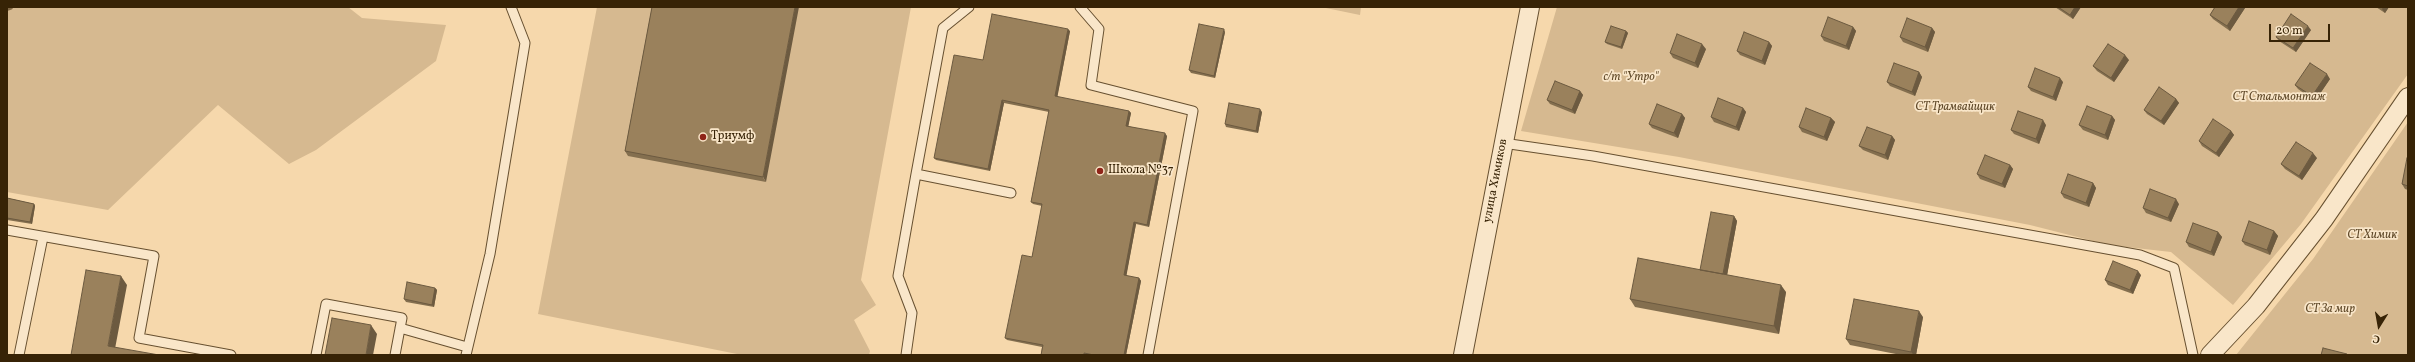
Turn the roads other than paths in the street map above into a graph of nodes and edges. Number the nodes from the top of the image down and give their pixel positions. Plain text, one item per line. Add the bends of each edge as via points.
1 (511, 7) edge
2 (969, 7) edge
3 (1080, 7) edge
4 (1530, 7) edge
5 (2408, 97) edge
6 (1503, 143) junction
7 (916, 174) junction
8 (1011, 193) dead end
9 (7, 230) edge
10 (43, 236) junction
11 (400, 328) junction
12 (467, 351) edge
13 (19, 355) edge
14 (230, 355) edge
15 (316, 355) edge
16 (395, 355) edge
17 (906, 355) edge
18 (1148, 355) edge
19 (1463, 355) edge
20 (2193, 355) edge
21 (2210, 355) edge

1 - 12 lane via 525,42 490,254
2 - 7 lane via 943,28
3 - 18 lane via 1099,29 1091,84 1193,111
4 - 6 street, улица Химиков
5 - 21 street via 2324,219 2256,306
6 - 19 street, улица Химиков
6 - 20 lane via 1593,156 2140,255 2174,268
7 - 8 lane
7 - 17 lane via 898,276 912,313
9 - 10 lane
10 - 13 lane
10 - 14 lane via 154,256 139,338
11 - 12 lane
11 - 15 lane via 402,318 326,304
11 - 16 lane

